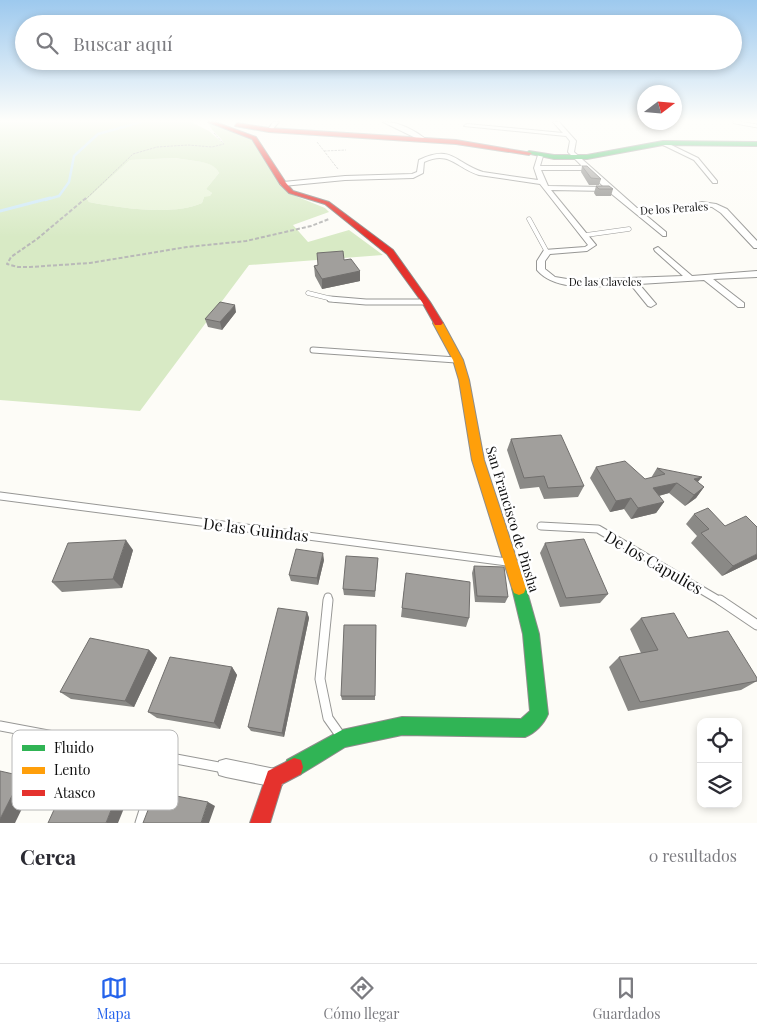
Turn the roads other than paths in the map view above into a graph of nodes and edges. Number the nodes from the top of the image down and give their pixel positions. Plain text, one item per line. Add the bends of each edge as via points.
1 (268, 160) edge
2 (423, 160) edge
3 (458, 160) edge
4 (539, 160) edge
5 (580, 160) edge
6 (697, 160) edge
7 (537, 168) junction
8 (588, 168) junction
9 (716, 182) dead end
10 (283, 184) junction
11 (545, 185) junction
12 (610, 189) junction
13 (634, 210) junction
14 (530, 218) dead end
15 (629, 229) dead end
16 (663, 234) dead end
17 (586, 235) junction
18 (757, 246) edge
19 (658, 248) dead end
20 (547, 252) junction
21 (757, 274) edge
22 (690, 278) junction
23 (705, 278) junction
24 (633, 282) junction
25 (308, 293) dead end
26 (426, 302) junction
27 (651, 304) dead end
28 (741, 304) dead end
29 (313, 350) dead end
30 (458, 360) junction
31 (0, 496) edge
32 (541, 526) dead end
33 (512, 563) junction
34 (328, 597) dead end
35 (757, 625) edge
36 (0, 726) edge
37 (22, 730) edge
38 (342, 739) junction
39 (178, 759) edge
40 (226, 768) joint
41 (275, 778) junction
42 (144, 810) edge
43 (140, 823) edge
44 (260, 823) edge

1 - 10 street, San Francisco de Pinsha
2 - 10 street via 420,173 413,176
3 - 11 street via 478,174
4 - 7 street
5 - 8 street
6 - 9 street
7 - 8 street
7 - 11 street
8 - 12 street
10 - 26 street, San Francisco de Pinsha via 291,192 327,203 390,252
11 - 12 street
11 - 17 street
12 - 13 street
13 - 16 street
13 - 18 street, De los Perales via 672,210 702,204 714,206 724,211
14 - 20 lane
15 - 17 lane
17 - 20 street via 592,245 587,250
19 - 22 street
20 - 24 street, De las Claveles via 541,270 552,279 573,283
21 - 23 street, De las Claveles
22 - 23 street, De las Claveles
22 - 24 street, De las Claveles
23 - 28 street
24 - 27 street
25 - 26 lane via 328,299
26 - 30 street, San Francisco de Pinsha
29 - 30 lane
30 - 33 street, San Francisco de Pinsha via 478,460
31 - 33 lane, De las Guindas
32 - 35 lane, De los Capulies via 598,529
33 - 38 street, San Francisco de Pinsha via 531,634 539,714 526,728 402,726
34 - 38 lane via 320,679 328,718
36 - 37 lane
38 - 41 street, San Francisco de Pinsha
39 - 40 lane
40 - 41 street
41 - 44 street
42 - 43 lane

